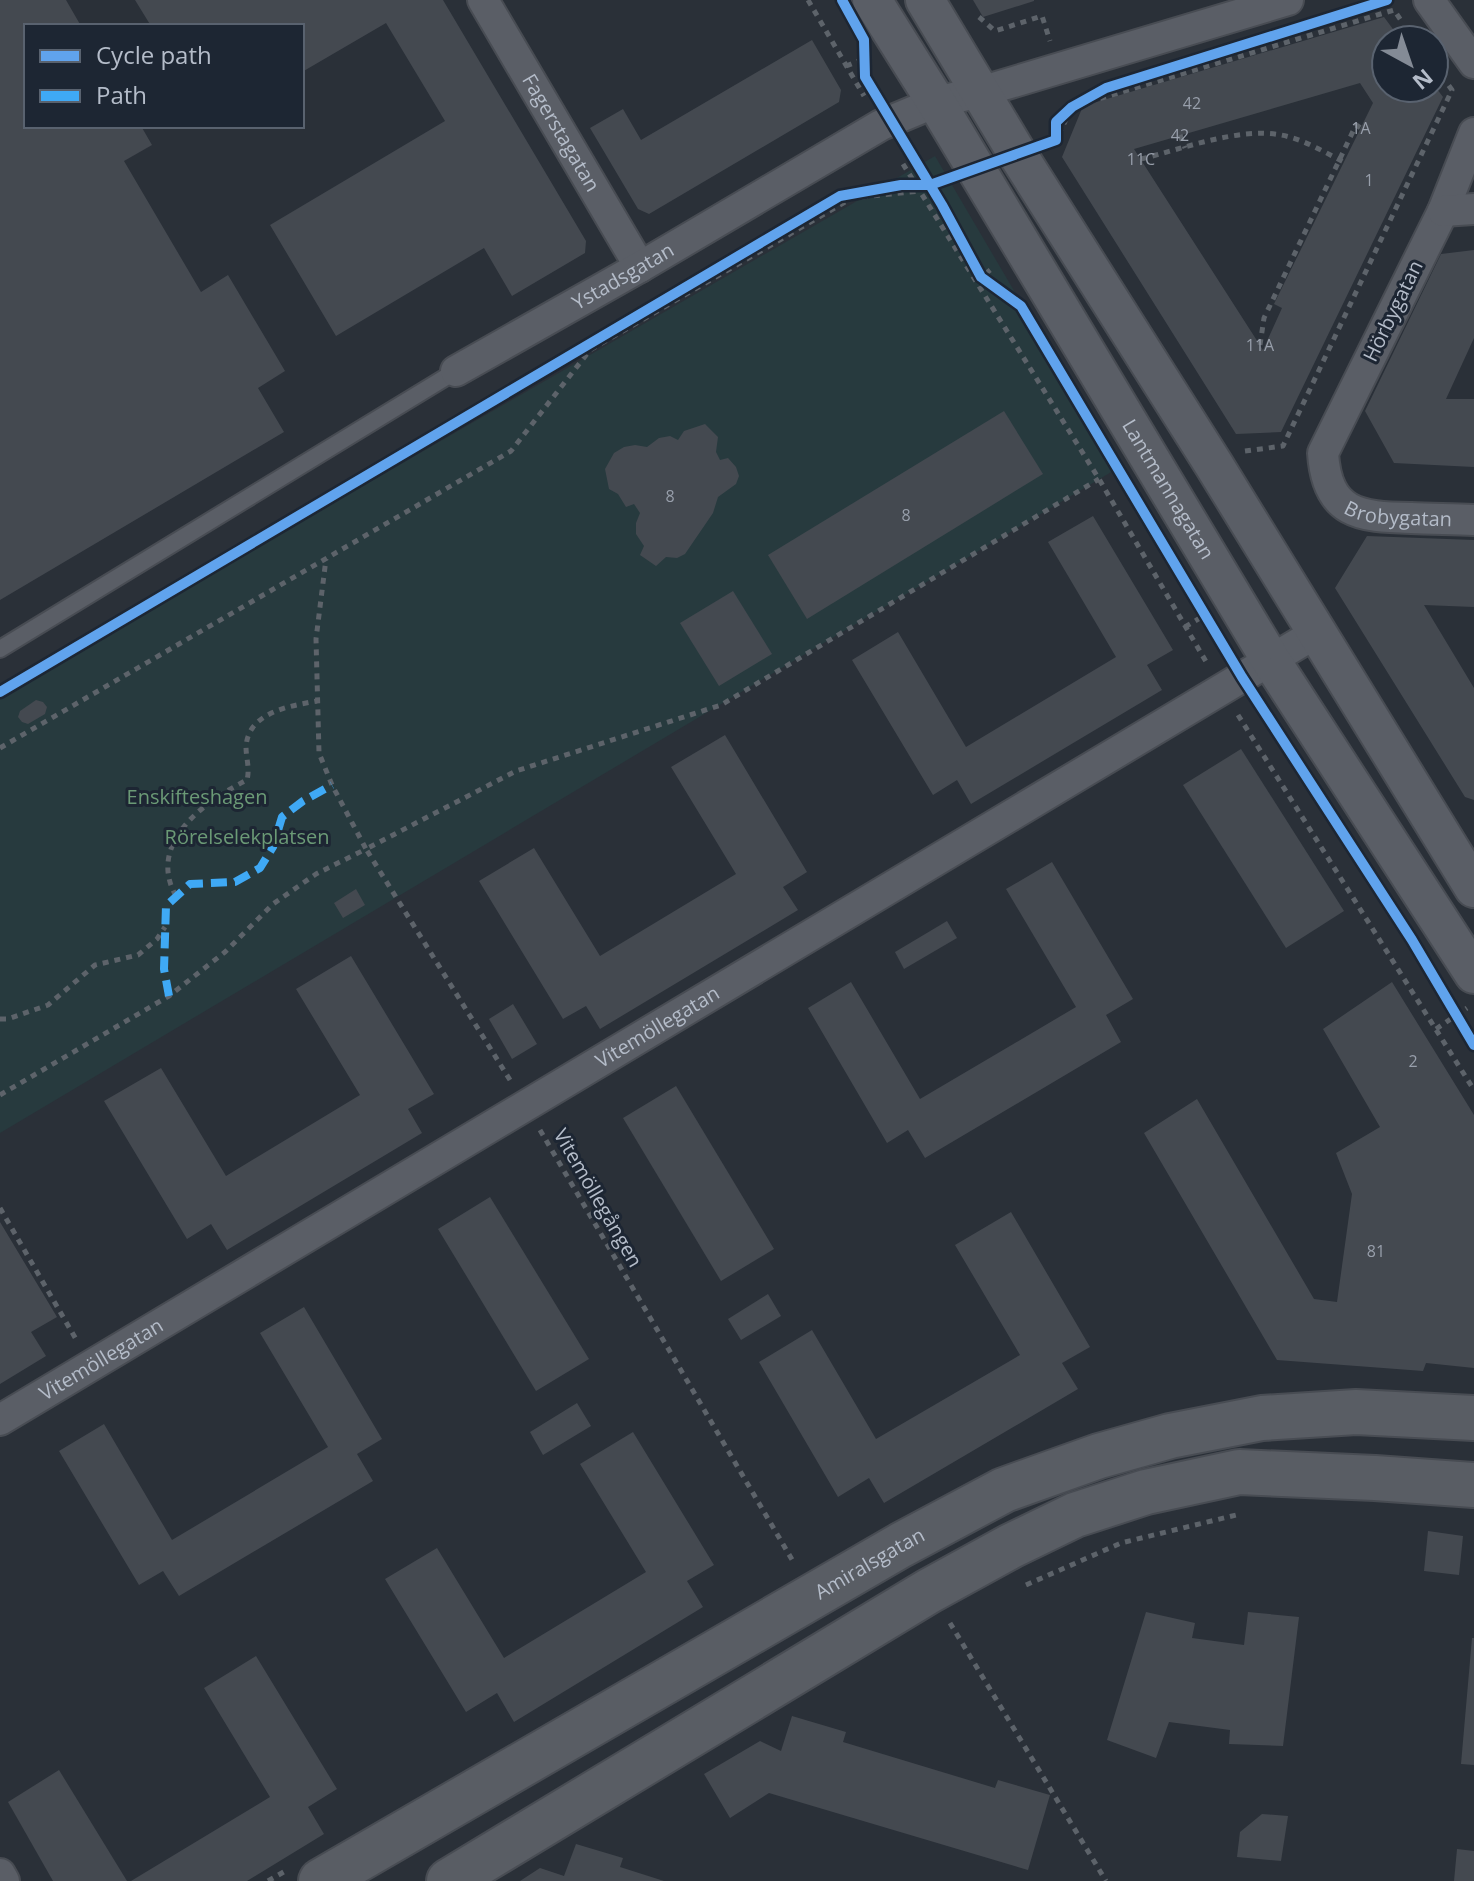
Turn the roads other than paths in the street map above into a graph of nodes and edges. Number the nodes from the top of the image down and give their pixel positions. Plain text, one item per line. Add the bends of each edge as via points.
1 (483, 0) edge
2 (872, 0) edge
3 (925, 0) edge
4 (1288, 0) edge
5 (1429, 0) edge
6 (1474, 63) edge
7 (980, 92) junction
8 (936, 102) junction
9 (1474, 133) edge
10 (1474, 209) edge
11 (1443, 211) junction
12 (640, 267) junction
13 (456, 371) joint
14 (1331, 489) joint
15 (1474, 520) edge
16 (1316, 633) junction
17 (0, 649) edge
18 (1270, 659) junction
19 (1471, 878) edge
20 (1473, 990) edge
21 (1474, 1418) edge
22 (0, 1420) edge
23 (1474, 1485) edge
24 (0, 1874) edge
25 (4, 1881) edge
26 (321, 1881) edge
27 (449, 1881) edge

1 - 12 street, Fagerstagatan
2 - 8 street, Lantmannagatan
3 - 7 street
4 - 7 street, Ystadsgatan
5 - 6 street
7 - 8 street, Ystadsgatan
7 - 16 street
8 - 12 street, Ystadsgatan via 891,121
8 - 18 street, Lantmannagatan
9 - 11 street, Hörbygatan
10 - 11 street
11 - 14 street, Hörbygatan via 1323,453
12 - 13 street, Ystadsgatan
13 - 17 lane, Ystadsgatan
14 - 15 street, Brobygatan via 1346,508 1372,517
16 - 18 street, Vitemöllegatan
16 - 19 street
18 - 20 street, Lantmannagatan
18 - 22 street, Vitemöllegatan
21 - 26 main road, Amiralsgatan via 1356,1412 1262,1418 1185,1432 1004,1490
23 - 27 main road via 1239,1472 1146,1492 1075,1515 929,1591
24 - 25 street

